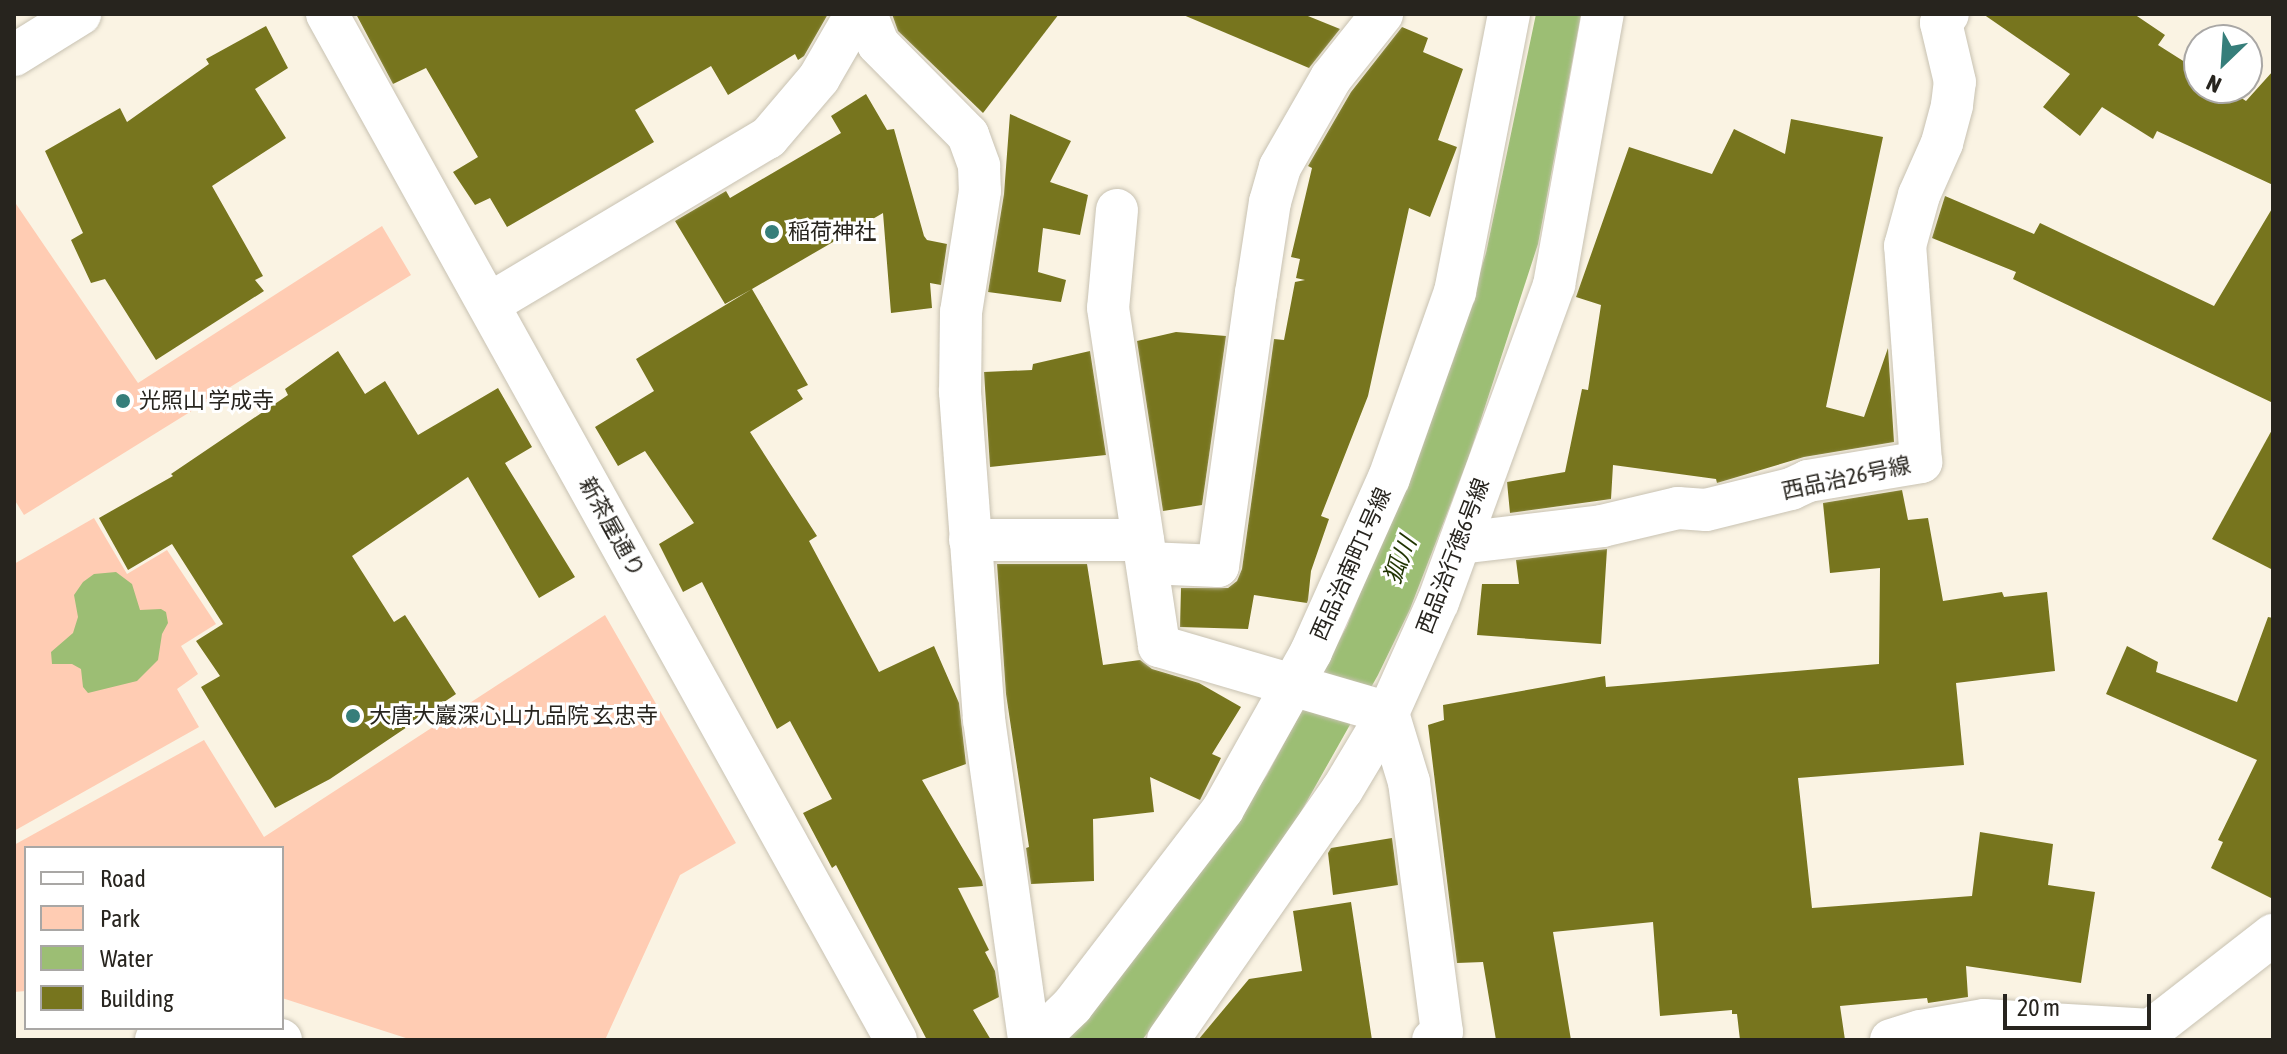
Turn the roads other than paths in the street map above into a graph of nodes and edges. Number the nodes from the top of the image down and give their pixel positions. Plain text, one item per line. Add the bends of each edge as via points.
1 (80, 14) edge
2 (327, 14) edge
3 (856, 14) edge
4 (866, 14) edge
5 (1382, 14) edge
6 (1509, 14) edge
7 (1603, 14) edge
8 (1948, 14) edge
9 (14, 55) edge
10 (1117, 210) dead end
11 (489, 304) junction
12 (970, 540) junction
13 (1460, 543) junction
14 (1145, 551) junction
15 (1301, 685) junction
16 (1379, 710) junction
17 (2273, 935) edge
18 (184, 1030) edge
19 (218, 1030) edge
20 (156, 1040) edge
21 (281, 1040) edge
22 (896, 1040) edge
23 (1029, 1040) edge
24 (1037, 1040) edge
25 (1168, 1040) edge
26 (1433, 1040) edge
27 (1891, 1040) edge

1 - 9 street
2 - 11 street, 新茶屋通り
3 - 11 street via 819,78 768,138
4 - 12 street via 878,44 968,135 979,166 961,328
5 - 14 street via 1331,78 1277,178 1218,566
6 - 15 street, 西品治南町1号線 via 1455,292 1389,478
7 - 13 street, 西品治行徳6号線 via 1554,285
8 - 13 street, 西品治26号線 via 1941,23 1955,82 1952,105 1905,246 1921,462 1808,481 1706,510 1678,508 1602,526
10 - 14 street via 1108,308
11 - 22 street, 新茶屋通り
12 - 14 street
12 - 23 street via 984,719
13 - 16 street, 西品治行徳6号線 via 1438,602
14 - 15 street via 1159,646
15 - 16 street
15 - 24 street, 西品治南町1号線 via 1223,809 1072,1006
16 - 25 street, 西品治行徳6号線 via 1342,790
16 - 26 street via 1411,798 1442,1032
17 - 27 street via 2151,1030 1984,1020
18 - 20 street
19 - 21 street

